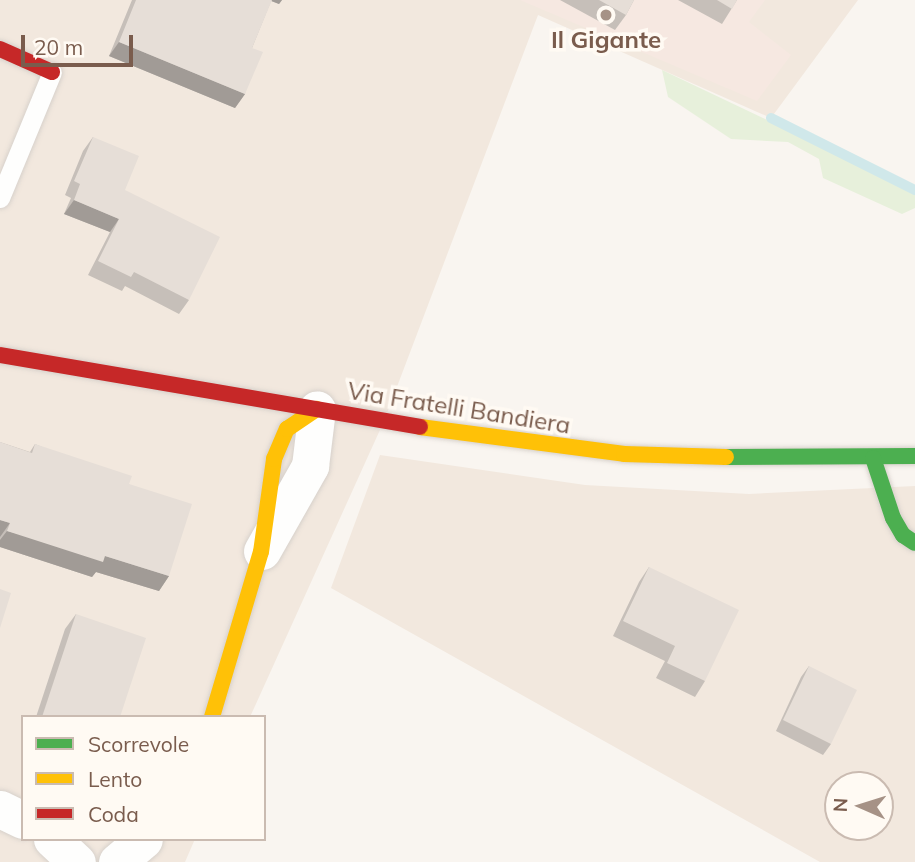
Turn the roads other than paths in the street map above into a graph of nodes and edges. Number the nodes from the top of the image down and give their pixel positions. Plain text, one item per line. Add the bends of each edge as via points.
1 (0, 49) edge
2 (52, 72) joint
3 (0, 198) edge
4 (0, 355) edge
5 (317, 409) junction
6 (915, 456) edge
7 (873, 458) junction
8 (915, 543) edge
9 (261, 552) joint
10 (213, 715) edge
11 (0, 809) edge
12 (21, 819) edge
13 (54, 841) edge
14 (143, 841) edge
15 (77, 862) edge
16 (117, 862) edge

1 - 2 street
2 - 3 lane
4 - 5 street, Via Fratelli Bandiera
5 - 7 street, Via Fratelli Bandiera via 477,437 624,454
5 - 9 street via 310,466
6 - 7 street, Via Fratelli Bandiera
7 - 8 street via 893,518 903,535
9 - 10 street
11 - 12 street
13 - 15 street
14 - 16 street

